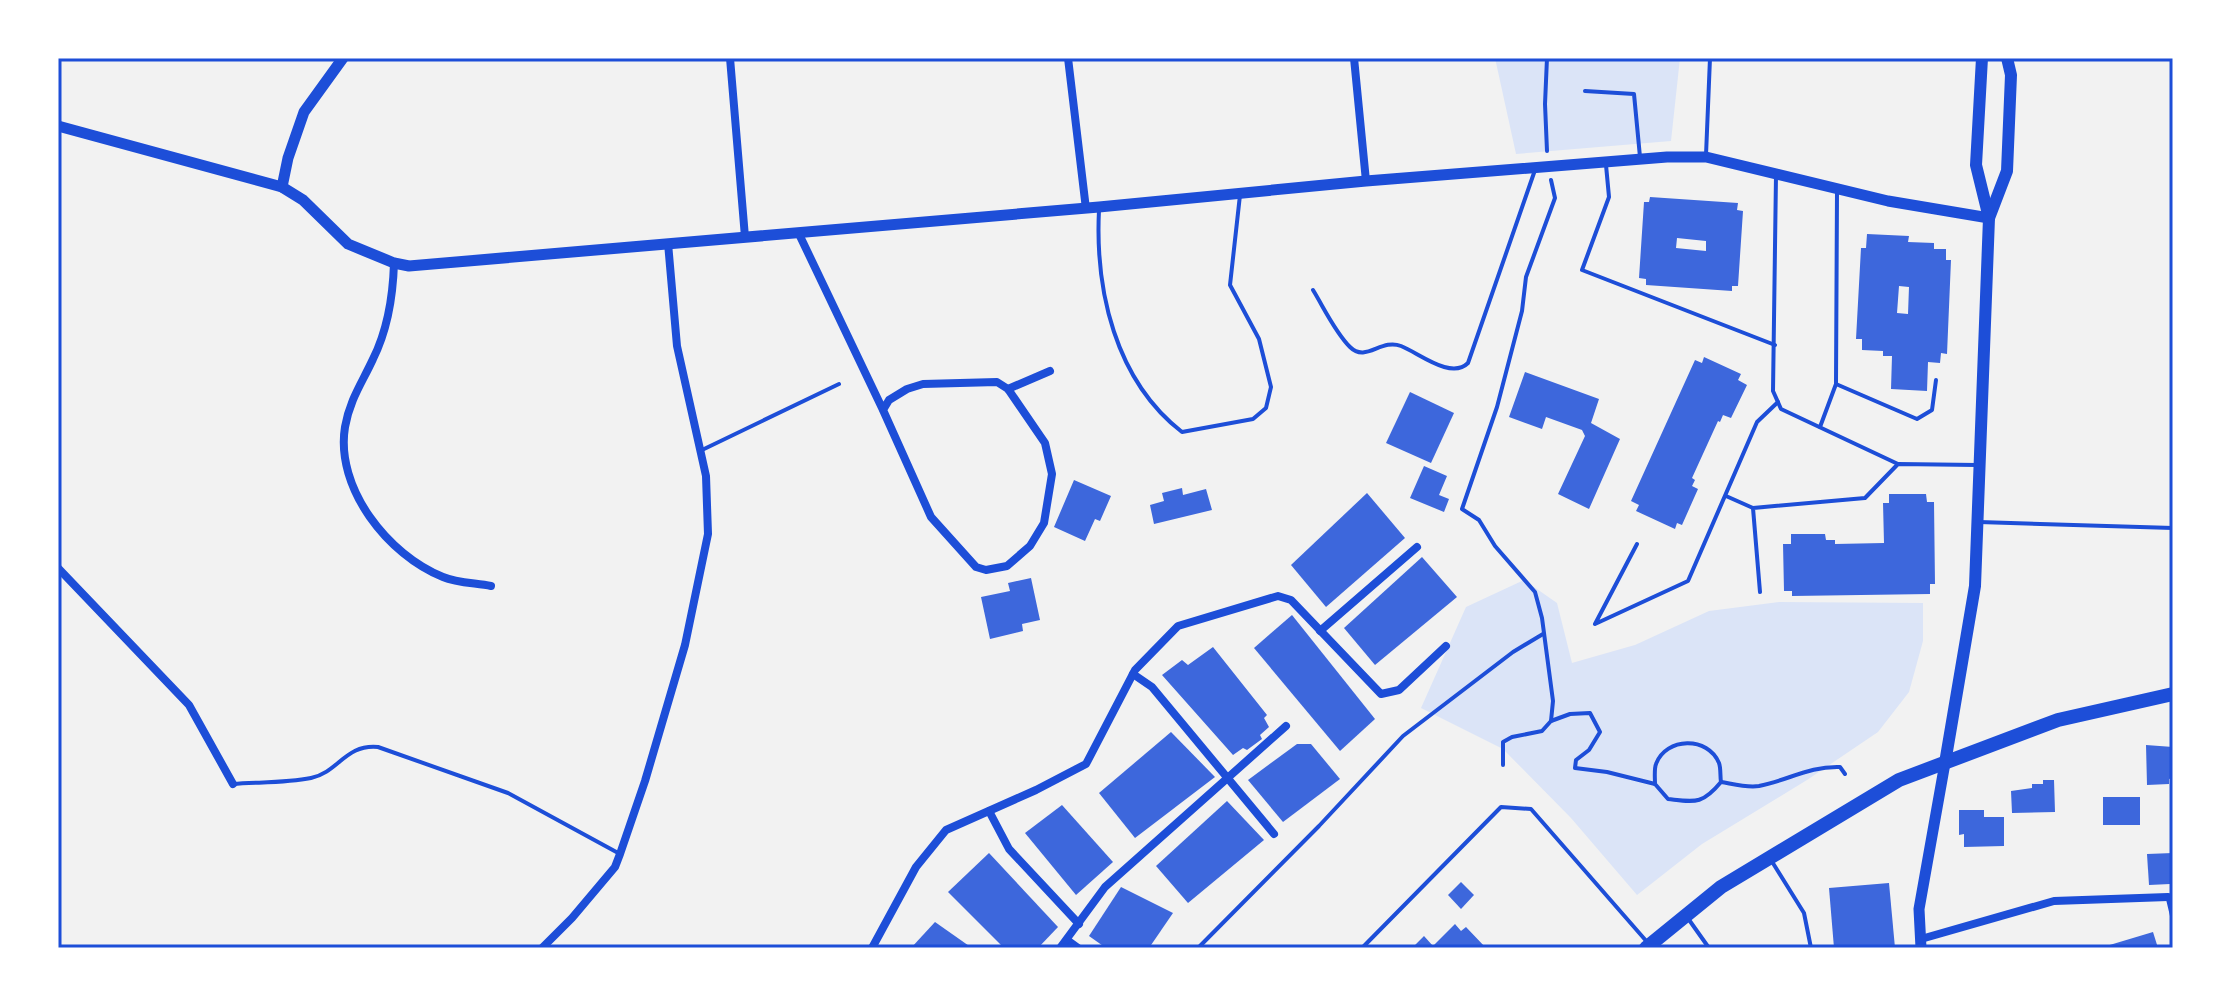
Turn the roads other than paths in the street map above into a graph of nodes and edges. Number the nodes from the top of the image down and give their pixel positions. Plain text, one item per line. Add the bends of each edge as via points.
1 (343, 58) edge
2 (730, 58) edge
3 (1068, 58) edge
4 (1354, 58) edge
5 (1710, 58) edge
6 (1982, 58) edge
7 (2007, 58) edge
8 (1585, 91) dead end
9 (58, 126) edge
10 (1706, 157) junction
11 (1641, 159) junction
12 (1606, 162) junction
13 (1542, 167) junction
14 (1776, 174) junction
15 (1366, 181) junction
16 (282, 187) junction
17 (1837, 189) junction
18 (1240, 193) junction
19 (1093, 208) junction
20 (1989, 218) junction
21 (799, 234) junction
22 (745, 237) junction
23 (668, 243) junction
24 (394, 263) junction
25 (1313, 290) dead end
26 (1775, 345) junction
27 (1050, 371) dead end
28 (1936, 380) dead end
29 (839, 384) dead end
30 (1836, 384) junction
31 (1008, 389) junction
32 (1778, 402) junction
33 (883, 410) junction
34 (1820, 427) junction
35 (700, 451) junction
36 (1898, 464) junction
37 (1980, 465) junction
38 (1725, 495) junction
39 (1753, 508) junction
40 (1977, 522) junction
41 (2173, 528) edge
42 (1637, 544) dead end
43 (1417, 547) dead end
44 (58, 568) edge
45 (491, 586) dead end
46 (1760, 592) dead end
47 (1320, 631) junction
48 (1446, 646) dead end
49 (1133, 674) junction
50 (2173, 694) edge
51 (1286, 726) dead end
52 (1945, 763) junction
53 (1228, 778) junction
54 (233, 784) joint
55 (989, 811) junction
56 (1274, 834) dead end
57 (620, 854) junction
58 (1770, 857) junction
59 (2168, 897) joint
60 (1686, 915) junction
61 (2173, 920) edge
62 (1079, 924) junction
63 (1067, 940) junction
64 (1921, 943) edge
65 (1647, 946) edge
66 (542, 948) edge
67 (872, 948) edge
68 (1060, 948) edge
69 (1078, 948) edge
70 (1362, 948) edge
71 (1709, 948) edge
72 (1811, 948) edge

1 - 16 street via 304,112
2 - 22 street
3 - 19 street
4 - 15 street
5 - 10 lane
6 - 20 main road via 1976,165
7 - 20 main road via 2007,171
8 - 11 lane via 1634,94
9 - 16 street
10 - 11 street
10 - 14 street
11 - 12 street
12 - 13 street
12 - 26 lane via 1609,197 1582,270
13 - 15 street
13 - 25 lane via 1462,369 1452,370 1397,344 1361,353 1351,348
14 - 17 street
14 - 26 lane
15 - 18 street
16 - 24 street via 348,244
17 - 20 street
17 - 30 lane
18 - 19 street
18 - 19 lane via 1230,285 1259,339 1269,398 1253,419 1182,432 1137,380 1114,335 1100,280
19 - 21 street
20 - 37 main road
21 - 22 street
21 - 33 street
22 - 23 street
23 - 24 street via 409,266
23 - 35 street via 677,346
24 - 45 street via 393,299 345,429 348,470 385,537 406,556 444,578
26 - 32 lane via 1773,391
27 - 31 street
28 - 30 lane via 1932,410 1917,419
29 - 35 lane
30 - 34 lane
31 - 33 street via 997,382 923,384 889,400
31 - 33 street via 1045,443 1052,474 1044,523 1030,546 1007,566 986,570 976,567 931,517
32 - 34 lane via 1781,409
32 - 38 lane via 1757,422
34 - 36 lane
35 - 57 street via 708,534 685,645
36 - 37 lane
36 - 39 lane via 1865,498
37 - 40 main road
38 - 39 lane
38 - 42 lane via 1688,581 1595,624
39 - 46 lane
40 - 41 lane
40 - 52 main road via 1975,586
43 - 47 street
44 - 54 street via 189,705
47 - 48 street via 1381,694 1399,690
47 - 49 street via 1291,600 1278,596 1178,626
49 - 53 street via 1152,687
49 - 55 street via 1086,764
50 - 52 main road via 2058,720
51 - 53 street
52 - 58 main road via 1899,780
52 - 64 street via 1919,909
53 - 56 street
53 - 62 street via 1105,887
54 - 57 lane via 312,777 364,745 378,747 508,793
55 - 62 street via 1009,849
55 - 67 street via 946,830 916,867
57 - 66 street via 615,867
58 - 60 main road
58 - 72 lane via 1804,913
59 - 61 lane
59 - 64 street via 2054,901
60 - 65 main road
60 - 71 lane
62 - 63 street
63 - 68 street
63 - 69 street
65 - 70 lane via 1531,809 1501,807

